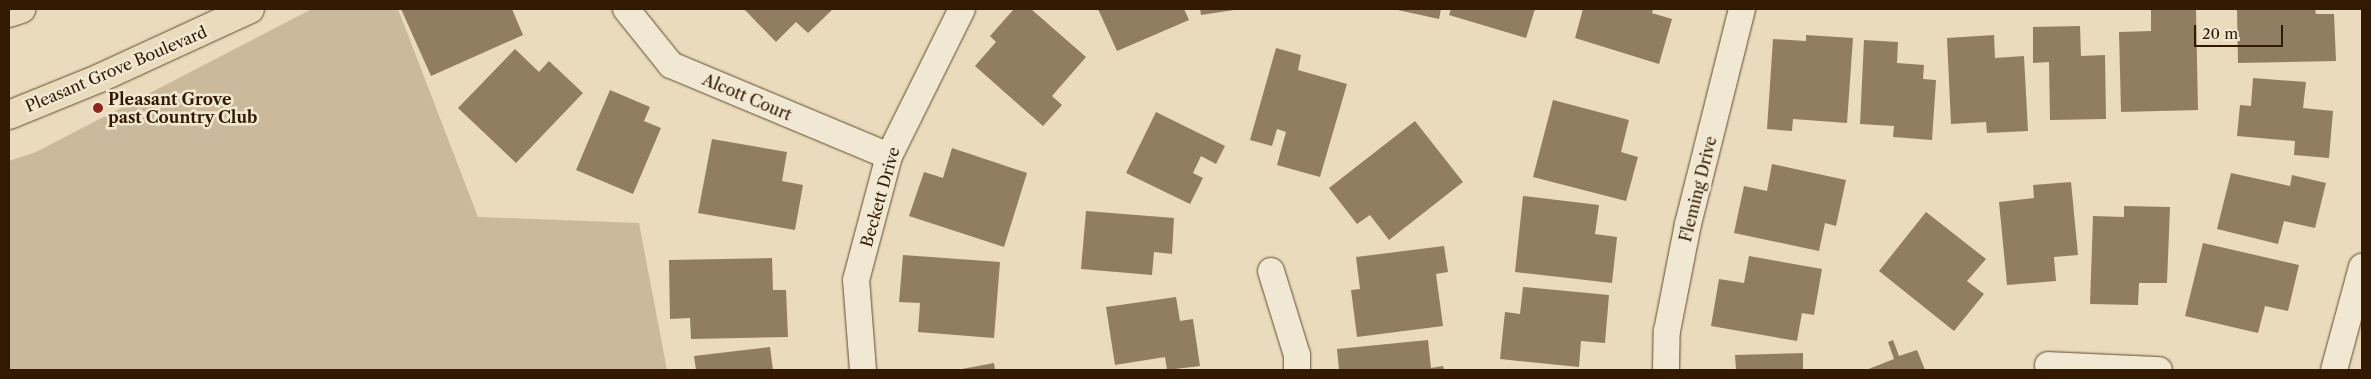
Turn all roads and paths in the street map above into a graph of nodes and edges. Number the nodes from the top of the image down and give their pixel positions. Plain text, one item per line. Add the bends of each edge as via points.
1 (21, 9) edge
2 (250, 9) edge
3 (626, 9) edge
4 (962, 9) edge
5 (1742, 9) edge
6 (9, 14) edge
7 (9, 115) edge
8 (889, 156) junction
9 (2362, 267) edge
10 (1271, 271) dead end
11 (2048, 365) dead end
12 (863, 370) edge
13 (1297, 370) edge
14 (1666, 370) edge
15 (2159, 370) edge
16 (2334, 370) edge

1 - 6 main road
2 - 7 main road, Pleasant Grove Boulevard via 100,78
3 - 8 street, Alcott Court via 671,65
4 - 8 street, Beckett Drive
5 - 14 street, Fleming Drive via 1688,224 1667,331
8 - 12 street, Beckett Drive via 856,280
9 - 16 street
10 - 13 street via 1297,356
11 - 15 street

